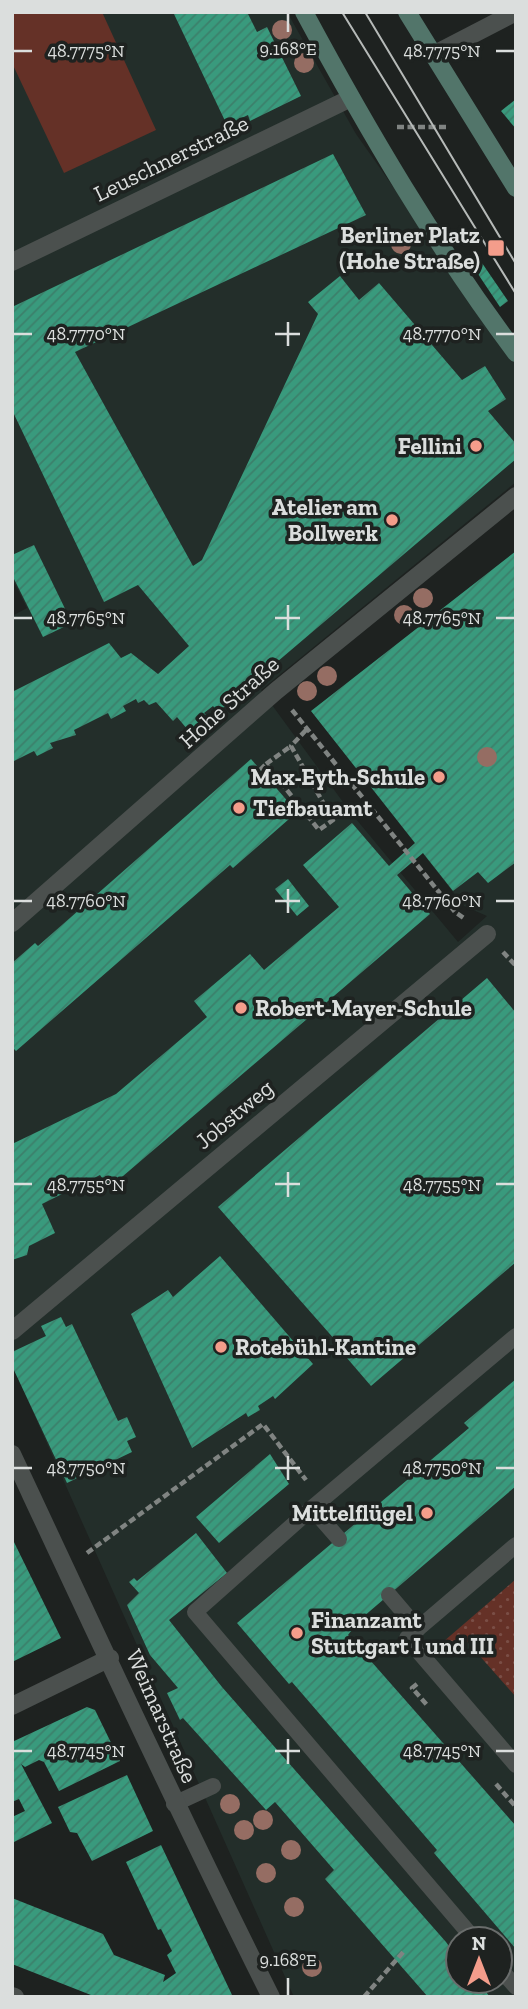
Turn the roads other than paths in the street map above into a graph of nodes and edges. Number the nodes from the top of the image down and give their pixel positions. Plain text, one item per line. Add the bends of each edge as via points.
1 (304, 12) edge
2 (407, 12) edge
3 (516, 12) edge
4 (433, 55) junction
5 (351, 98) junction
6 (516, 188) edge
7 (12, 262) edge
8 (516, 353) edge
9 (516, 496) edge
10 (12, 923) edge
11 (486, 934) road end
12 (12, 1331) edge
13 (516, 1336) edge
14 (12, 1454) edge
15 (312, 1508) junction
16 (339, 1539) dead end
17 (516, 1545) edge
18 (389, 1595) dead end
19 (418, 1629) junction
20 (110, 1658) junction
21 (12, 1706) edge
22 (516, 1765) edge
23 (213, 1786) dead end
24 (174, 1804) junction
25 (462, 1925) edge
26 (271, 1997) edge

1 - 5 main road
2 - 4 main road
3 - 4 street
4 - 6 main road
5 - 7 street, Leuschnerstraße
5 - 8 main road via 464,285
9 - 10 street, Hohe Straße via 276,691
11 - 12 street, Jobstweg
13 - 15 lane
14 - 20 street, Weimarstraße
15 - 16 lane
15 - 25 lane via 195,1612
17 - 19 lane
18 - 19 lane
19 - 22 lane via 407,1639
20 - 21 street
20 - 24 street, Weimarstraße
23 - 24 lane
24 - 26 street, Weimarstraße

